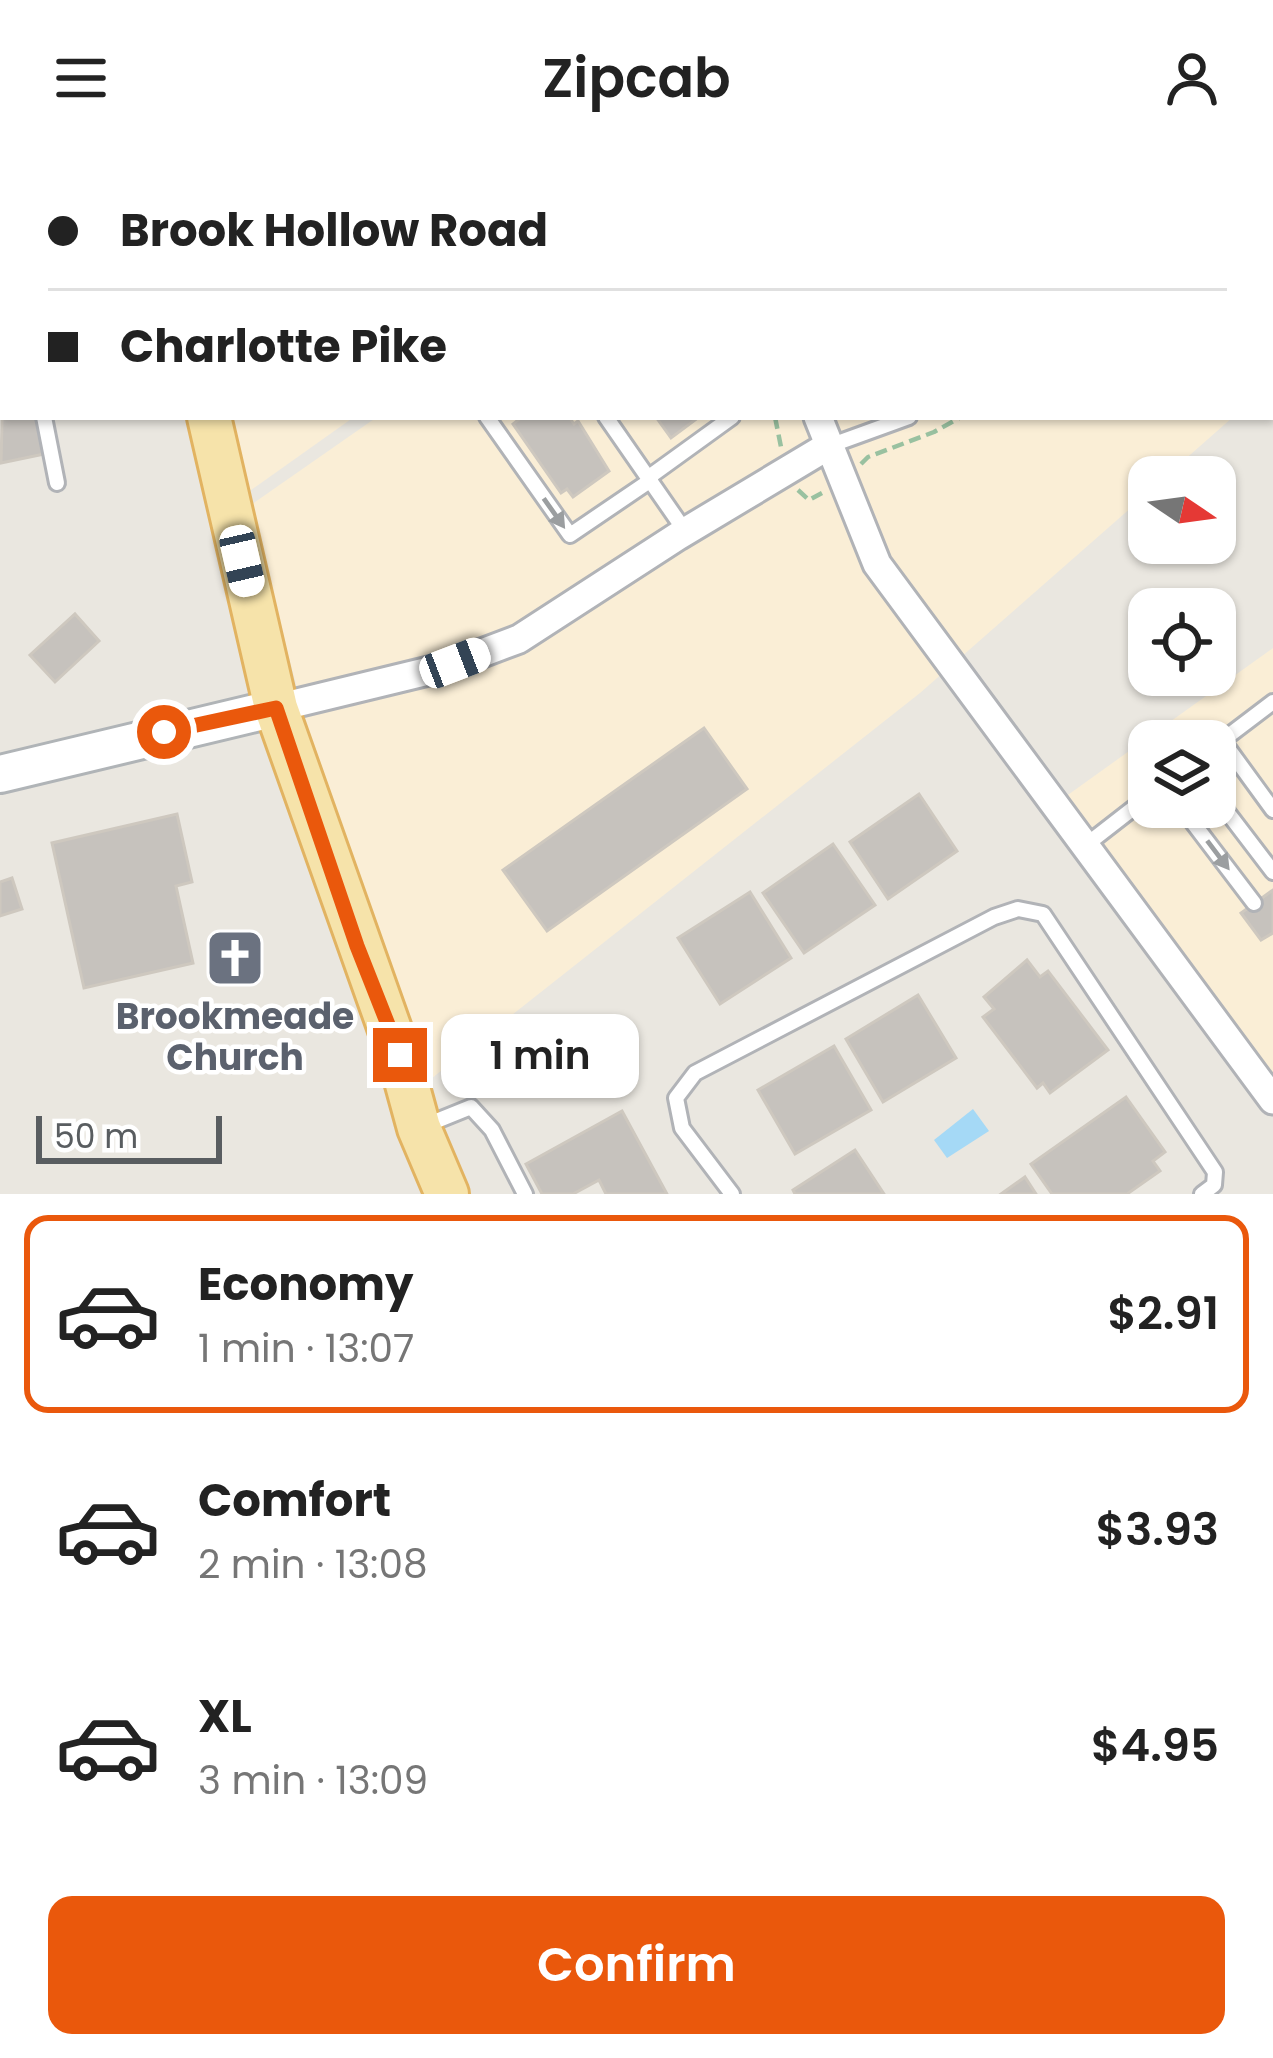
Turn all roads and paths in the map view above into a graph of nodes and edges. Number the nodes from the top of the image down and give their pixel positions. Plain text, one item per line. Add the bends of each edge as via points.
1 (45, 420) edge
2 (210, 420) edge
3 (489, 420) edge
4 (608, 420) edge
5 (727, 420) edge
6 (819, 420) edge
7 (901, 420) edge
8 (829, 446) junction
9 (650, 478) junction
10 (57, 483) dead end
11 (685, 531) junction
12 (1273, 702) edge
13 (276, 708) junction
14 (1236, 730) edge
15 (1236, 764) edge
16 (0, 774) edge
17 (1273, 810) edge
18 (1128, 812) edge
19 (1236, 824) edge
20 (1197, 828) edge
21 (1086, 845) junction
22 (1273, 872) edge
23 (1254, 903) dead end
24 (1273, 1100) edge
25 (419, 1128) junction
26 (448, 1194) edge
27 (525, 1194) edge
28 (732, 1194) edge
29 (1202, 1194) edge

1 - 10 lane
2 - 13 main road
3 -> 9 lane via 570,535
4 - 9 lane
5 - 9 lane
6 - 8 street
7 - 8 lane
8 - 11 street
8 - 21 street via 877,564
9 - 11 lane
11 - 13 street via 519,639 445,667
12 - 14 lane
13 - 16 street
13 - 25 main road
15 - 17 lane
18 - 21 lane
19 - 22 lane
20 -> 23 lane
21 - 24 street
25 - 26 main road
25 - 27 lane via 471,1107
28 - 29 lane via 682,1128 676,1098 695,1073 1018,909 1043,914 1215,1172

